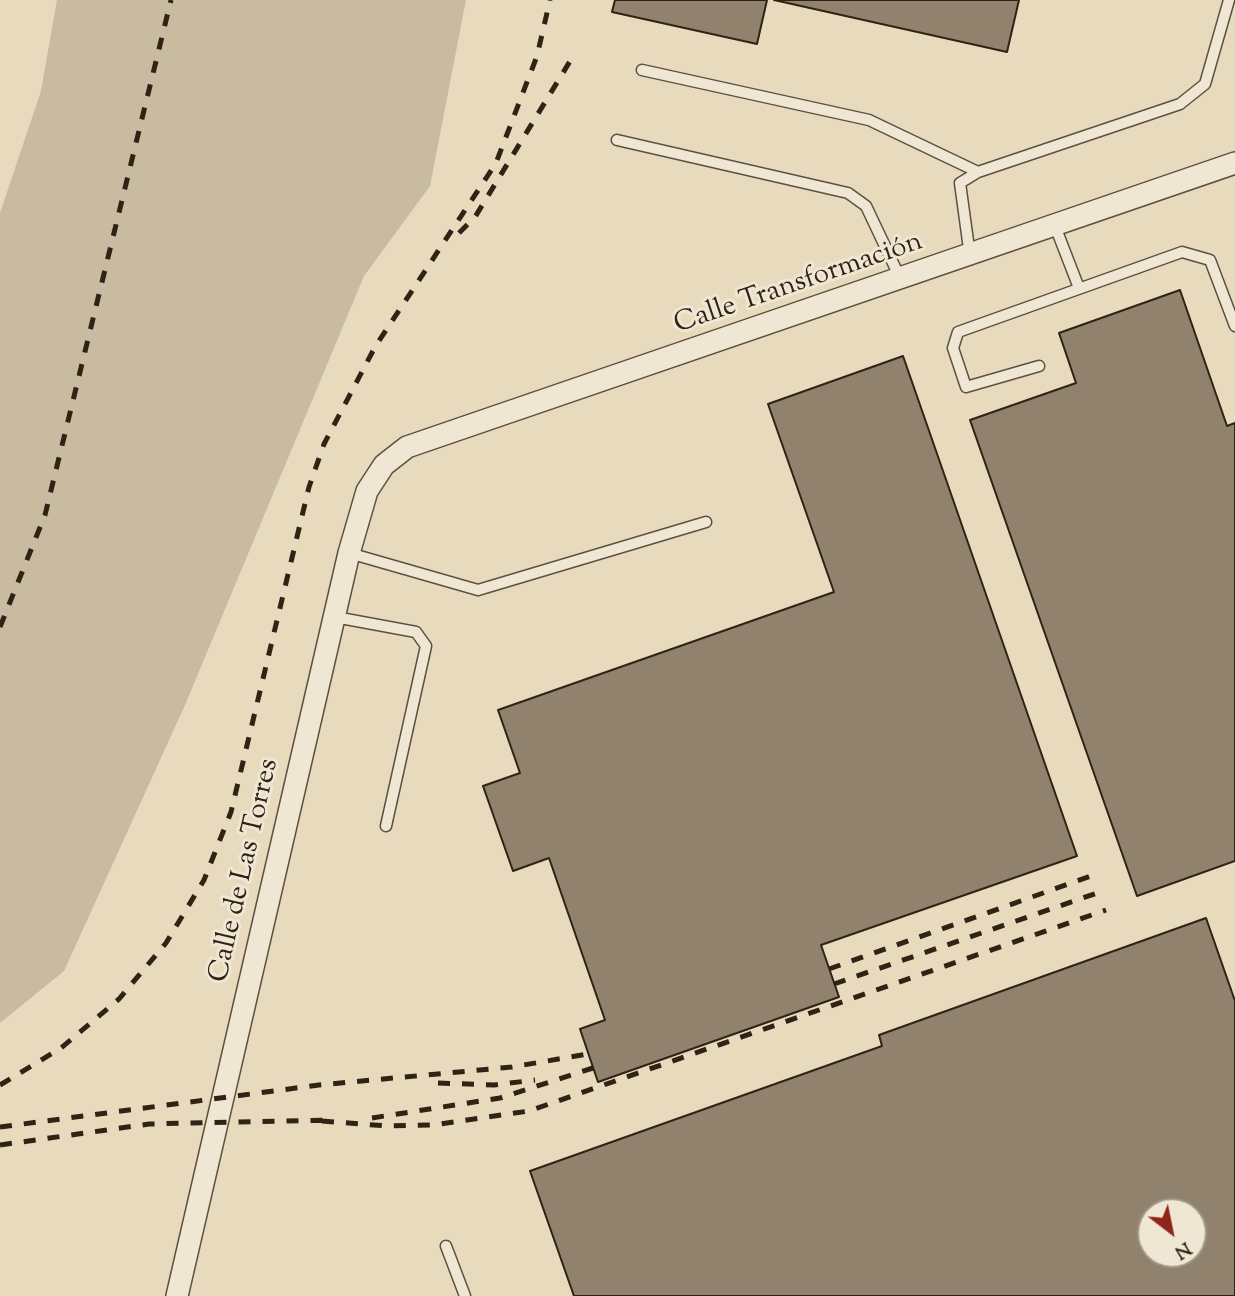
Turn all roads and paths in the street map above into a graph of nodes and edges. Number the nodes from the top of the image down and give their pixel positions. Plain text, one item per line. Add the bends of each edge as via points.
1 (1229, 0) edge
2 (642, 70) dead end
3 (617, 140) dead end
4 (1235, 163) edge
5 (978, 172) junction
6 (1055, 226) junction
7 (970, 257) junction
8 (901, 280) junction
9 (1079, 288) junction
10 (1235, 326) edge
11 (1039, 366) dead end
12 (384, 465) joint
13 (706, 522) dead end
14 (349, 554) junction
15 (335, 617) junction
16 (386, 826) dead end
17 (446, 1246) dead end
18 (177, 1296) edge
19 (465, 1296) edge

1 - 5 lane via 1205,84 1180,104
2 - 5 lane via 869,120
3 - 8 lane via 848,192 866,206
4 - 6 street, Calle Transformación
5 - 7 lane via 960,183
6 - 7 street, Calle Transformación
6 - 9 lane
7 - 8 street, Calle Transformación
8 - 12 street, Calle Transformación via 407,447
9 - 10 lane via 1182,252 1210,260
9 - 11 lane via 958,332 953,348 966,387
12 - 14 street, Calle de Las Torres via 367,491
13 - 14 lane via 478,590
14 - 15 street, Calle de Las Torres
15 - 16 lane via 416,632 426,646
15 - 18 street, Calle de Las Torres
17 - 19 lane

